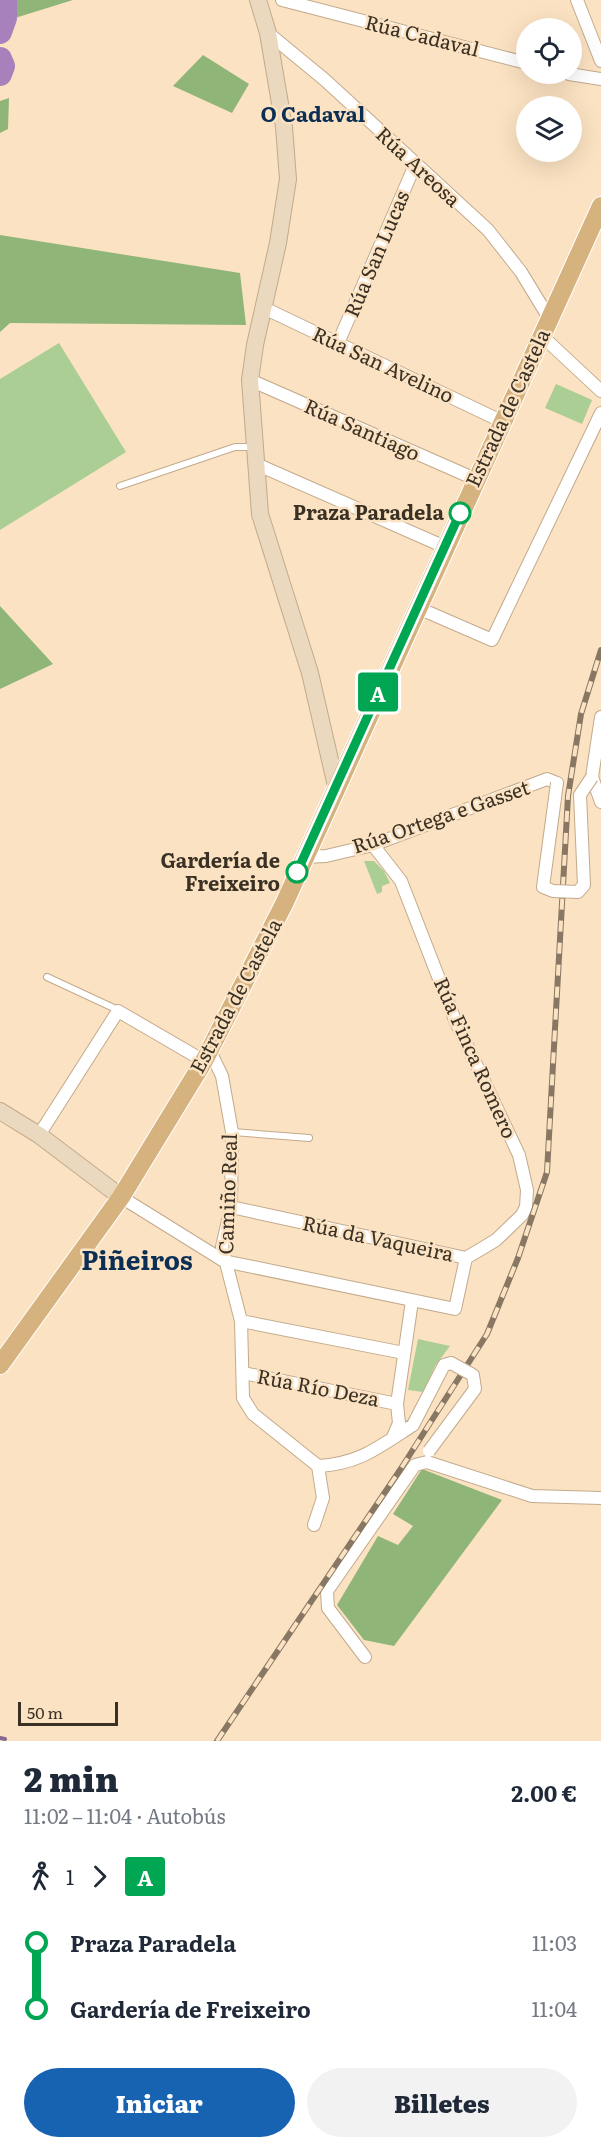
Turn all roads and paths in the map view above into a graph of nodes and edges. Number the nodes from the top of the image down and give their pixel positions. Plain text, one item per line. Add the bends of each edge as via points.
1 (258, 0) edge
2 (282, 0) edge
3 (577, 0) edge
4 (268, 33) junction
5 (516, 60) edge
6 (601, 61) edge
7 (582, 76) edge
8 (601, 79) edge
9 (415, 165) junction
10 (601, 206) edge
11 (264, 308) junction
12 (549, 318) junction
13 (541, 335) junction
14 (338, 343) junction
15 (250, 380) junction
16 (601, 391) edge
17 (601, 413) edge
18 (501, 421) junction
19 (256, 446) junction
20 (256, 464) junction
21 (475, 479) junction
22 (120, 486) dead end
23 (445, 547) junction
24 (416, 607) junction
25 (601, 717) edge
26 (596, 774) edge
27 (336, 786) junction
28 (601, 802) edge
29 (373, 844) junction
30 (304, 857) junction
31 (47, 977) dead end
32 (118, 1011) junction
33 (206, 1055) junction
34 (0, 1111) edge
35 (232, 1132) junction
36 (39, 1135) junction
37 (309, 1138) dead end
38 (121, 1197) junction
39 (231, 1208) junction
40 (466, 1258) junction
41 (224, 1261) junction
42 (412, 1301) junction
43 (241, 1321) junction
44 (404, 1353) junction
45 (0, 1365) edge
46 (243, 1373) junction
47 (397, 1404) junction
48 (393, 1438) junction
49 (428, 1456) junction
50 (318, 1466) junction
51 (601, 1498) edge
52 (314, 1525) dead end
53 (365, 1658) dead end

1 - 4 street
2 - 5 street, Rúa Cadaval
3 - 6 street
4 - 9 street, Rúa Areosa via 325,80
4 - 11 street via 284,127 288,179
7 - 8 street
9 - 12 street, Rúa Areosa via 488,230
9 - 14 street, Rúa San Lucas
10 - 12 main road, Estrada de Castela
11 - 14 street, Rúa San Avelino
11 - 15 street
12 - 13 main road, Estrada de Castela
13 - 16 street
13 - 18 main road, Estrada de Castela
14 - 18 street, Rúa San Avelino
15 - 19 street
15 - 21 street, Rúa Santiago
17 - 24 street via 492,640
18 - 21 main road, Estrada de Castela
19 - 20 street
19 - 22 lane via 235,447
20 - 23 street
20 - 27 street via 260,514 310,673
21 - 23 main road, Estrada de Castela
23 - 24 main road, Estrada de Castela
24 - 27 main road, Estrada de Castela
25 - 26 street
26 - 28 street
26 - 29 street, Rúa Ortega e Gasset, bridge via 580,795 584,885 578,892 553,891 543,886 557,783 547,779
27 - 30 main road, Estrada de Castela
29 - 30 street, Rúa Ortega e Gasset via 326,856
29 - 40 street, Rúa Finca Romero via 401,881 455,1020 519,1155 528,1190 522,1215 496,1240
30 - 33 main road, Estrada de Castela
31 - 32 lane
32 - 33 street
32 - 36 street
33 - 35 street, Camiño Real via 222,1076
33 - 38 main road, Estrada de Castela
34 - 36 street
35 - 37 lane
35 - 39 street, Camiño Real
36 - 38 street
38 - 41 street
38 - 45 main road, Estrada de Castela
39 - 40 street, Rúa da Vaqueira
39 - 41 street, Camiño Real via 222,1247
40 - 42 street, Rúa da Vaqueira via 455,1309
41 - 42 street
41 - 43 street, Camiño Real
42 - 44 street, Rúa Río Deza
43 - 44 street
43 - 46 street, Camiño Real
44 - 47 street, Rúa Río Deza
46 - 47 street, Rúa Río Deza
46 - 50 street, Camiño Real via 243,1398 253,1414
47 - 48 street via 399,1423
48 - 49 street, bridge via 412,1425 444,1365 451,1363 473,1375 475,1389
48 - 50 street via 342,1465
49 - 51 street via 532,1496
49 - 53 street via 415,1465 327,1591 328,1608
50 - 52 street via 323,1498

